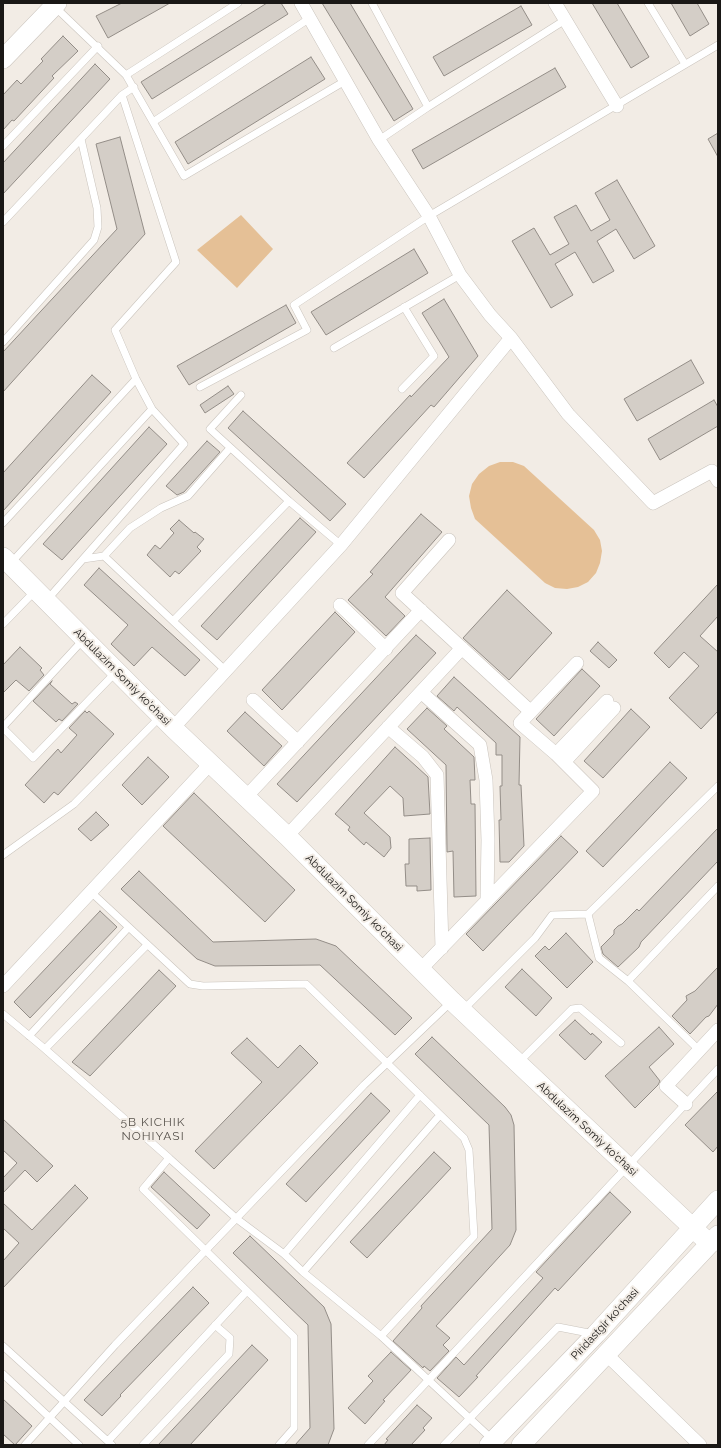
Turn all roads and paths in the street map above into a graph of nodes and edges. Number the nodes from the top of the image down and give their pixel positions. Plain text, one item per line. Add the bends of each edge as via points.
1 (238, 3) edge
2 (301, 3) edge
3 (372, 3) edge
4 (554, 3) edge
5 (648, 3) edge
6 (51, 4) edge
7 (310, 18) junction
8 (566, 20) junction
9 (3, 43) edge
10 (718, 45) edge
11 (98, 46) junction
12 (3, 59) edge
13 (685, 64) junction
14 (126, 75) junction
15 (345, 81) junction
16 (134, 87) junction
17 (122, 95) junction
18 (617, 106) junction
19 (428, 107) junction
20 (154, 122) junction
21 (81, 139) junction
22 (379, 140) junction
23 (3, 146) edge
24 (429, 216) junction
25 (3, 222) edge
26 (460, 275) junction
27 (404, 307) junction
28 (512, 338) junction
29 (3, 342) edge
30 (334, 348) dead end
31 (136, 379) junction
32 (200, 388) dead end
33 (402, 388) dead end
34 (241, 396) dead end
35 (152, 409) junction
36 (230, 448) junction
37 (716, 473) edge
38 (289, 501) junction
39 (3, 523) edge
40 (449, 540) dead end
41 (341, 545) junction
42 (104, 556) junction
43 (83, 559) junction
44 (7, 561) edge
45 (41, 595) junction
46 (340, 605) dead end
47 (422, 610) junction
48 (173, 620) junction
49 (3, 624) edge
50 (84, 638) junction
51 (462, 648) junction
52 (386, 649) junction
53 (577, 663) dead end
54 (117, 671) junction
55 (226, 671) junction
56 (421, 692) junction
57 (253, 700) dead end
58 (610, 705) dead end
59 (530, 712) junction
60 (167, 722) junction
61 (3, 727) edge
62 (388, 727) junction
63 (298, 742) junction
64 (560, 758) junction
65 (210, 764) junction
66 (718, 786) edge
67 (245, 798) junction
68 (287, 836) junction
69 (3, 856) edge
70 (718, 886) edge
71 (92, 893) junction
72 (487, 901) junction
73 (588, 914) junction
74 (128, 928) junction
75 (147, 945) junction
76 (442, 948) junction
77 (420, 970) junction
78 (628, 981) junction
79 (3, 986) edge
80 (457, 1006) junction
81 (3, 1014) edge
82 (718, 1030) edge
83 (29, 1036) junction
84 (621, 1044) dead end
85 (44, 1049) junction
86 (699, 1050) junction
87 (389, 1064) junction
88 (517, 1064) junction
89 (718, 1069) edge
90 (420, 1095) junction
91 (686, 1104) junction
92 (440, 1115) junction
93 (169, 1158) junction
94 (627, 1167) junction
95 (718, 1200) edge
96 (237, 1218) junction
97 (693, 1227) junction
98 (714, 1240) edge
99 (206, 1251) junction
100 (284, 1254) junction
101 (303, 1272) junction
102 (247, 1291) junction
103 (215, 1325) junction
104 (596, 1334) junction
105 (381, 1336) junction
106 (3, 1346) edge
107 (606, 1354) junction
108 (3, 1374) edge
109 (428, 1379) junction
110 (65, 1402) junction
111 (470, 1418) junction
112 (50, 1419) junction
113 (110, 1443) edge
114 (491, 1443) edge
115 (25, 1445) edge
116 (79, 1445) edge
117 (143, 1445) edge
118 (279, 1445) edge
119 (368, 1445) edge
120 (444, 1445) edge
121 (521, 1445) edge
122 (699, 1445) edge

1 - 14 lane
2 - 7 street
3 - 19 lane
4 - 8 street
5 - 13 lane
6 - 9 street
6 - 11 lane
6 - 12 street
7 - 15 street
7 - 20 lane
8 - 18 street
8 - 19 lane
10 - 13 lane
11 - 14 lane
11 - 23 lane
13 - 18 lane
14 - 16 lane
15 - 20 lane via 184,176
15 - 22 street
16 - 17 lane
16 - 20 lane
17 - 21 lane
17 - 31 lane via 176,262 115,330
18 - 24 lane
19 - 22 lane
21 - 25 lane
21 - 29 lane via 97,208 98,227 94,240
22 - 24 street
24 - 26 street
24 - 32 lane via 294,305 307,330
26 - 27 lane
26 - 28 street via 490,315
27 - 30 lane
27 - 33 lane via 434,356
28 - 37 street via 568,414 653,503
28 - 41 street
31 - 35 lane
31 - 39 lane
34 - 36 lane via 210,429
35 - 43 lane via 184,444
35 - 44 lane
36 - 38 lane
36 - 42 lane via 188,496 161,508 130,528
38 - 41 lane
38 - 48 lane
40 - 47 street via 402,593
41 - 55 street
42 - 43 lane
42 - 48 lane
43 - 45 lane
44 - 45 street, Abdulazim Somiy ko'chasi
45 - 49 lane
45 - 50 street, Abdulazim Somiy ko'chasi
46 - 52 street
47 - 51 street
47 - 52 street
48 - 55 lane
50 - 54 street, Abdulazim Somiy ko'chasi
50 - 61 lane
51 - 56 street
51 - 59 street
52 - 63 street
53 - 59 street
54 - 60 street, Abdulazim Somiy ko'chasi
54 - 61 lane via 33,758
55 - 60 street
56 - 62 street
56 - 72 street via 480,745 486,780
57 - 63 street
58 - 64 street
59 - 64 street via 520,723
60 - 65 street, Abdulazim Somiy ko'chasi
60 - 69 lane via 74,804
62 - 68 street
62 - 76 street via 423,757 436,775
63 - 67 street
64 - 72 street via 593,791
65 - 67 street, Abdulazim Somiy ko'chasi
65 - 71 street
66 - 73 lane
67 - 68 street, Abdulazim Somiy ko'chasi
68 - 77 street, Abdulazim Somiy ko'chasi
70 - 78 lane
71 - 74 lane
71 - 79 street
72 - 76 street
73 - 78 lane via 599,958
73 - 80 lane via 552,915 535,938
74 - 75 lane
74 - 83 lane
75 - 85 lane
75 - 87 lane via 190,984 306,984
76 - 77 street
77 - 80 street, Abdulazim Somiy ko'chasi
78 - 86 lane
80 - 87 lane
80 - 88 street, Abdulazim Somiy ko'chasi
81 - 83 lane
82 - 86 street
83 - 85 lane
84 - 88 lane via 580,1008 572,1009
85 - 93 lane
86 - 91 street via 666,1086
87 - 90 lane
87 - 96 lane via 364,1085
88 - 94 street, Abdulazim Somiy ko'chasi
89 - 91 lane
90 - 92 lane
90 - 100 lane
91 - 94 lane
92 - 101 lane
92 - 105 lane via 464,1138 469,1150 474,1236
93 - 96 lane
93 - 99 lane via 143,1189
94 - 97 street, Abdulazim Somiy ko'chasi
94 - 109 lane
95 - 97 street, Piridastgir ko'chasi
96 - 99 lane
96 - 100 lane
97 - 98 street, Abdulazim Somiy ko'chasi
97 - 104 street, Piridastgir ko'chasi
98 - 107 street, Piridastgir ko'chasi
99 - 102 lane
99 - 110 lane via 115,1345
100 - 101 lane
101 - 105 lane
102 - 103 lane
102 - 118 lane via 294,1336 294,1428
103 - 113 lane
103 - 117 lane via 230,1338 229,1354
104 - 111 lane via 558,1327
104 - 114 street, Piridastgir ko'chasi
105 - 109 lane
106 - 110 lane
107 - 121 street, Piridastgir ko'chasi
107 - 122 street
108 - 112 lane
109 - 111 lane
109 - 119 lane
110 - 112 lane
110 - 113 lane
111 - 114 lane
111 - 120 lane
112 - 115 lane
112 - 116 lane

